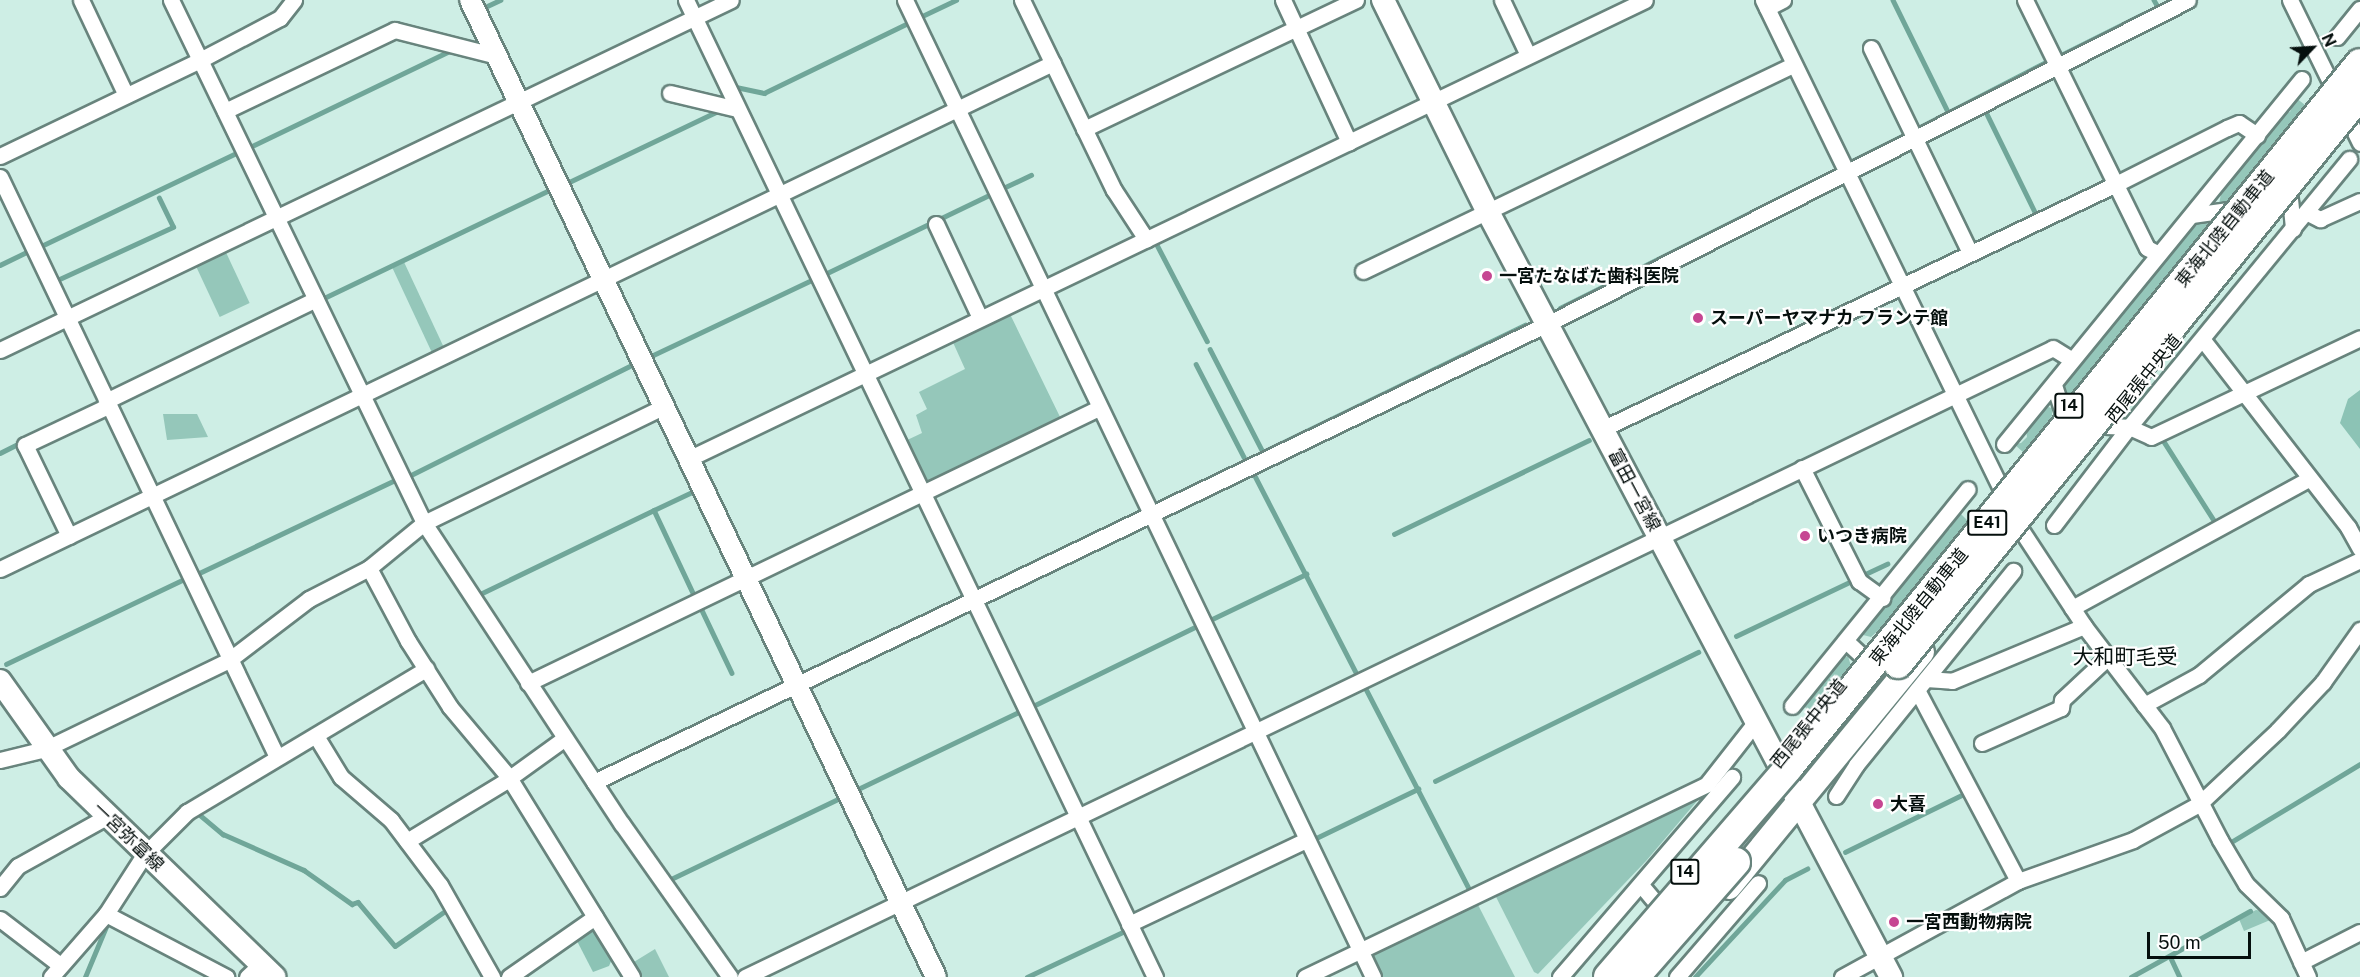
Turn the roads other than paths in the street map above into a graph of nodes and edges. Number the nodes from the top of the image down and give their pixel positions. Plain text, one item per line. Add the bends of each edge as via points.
1 (81, 0) edge
2 (171, 0) edge
3 (294, 0) edge
4 (470, 0) edge
5 (686, 0) edge
6 (730, 0) edge
7 (904, 0) edge
8 (1022, 0) edge
9 (1282, 0) edge
10 (1356, 0) edge
11 (1383, 0) edge
12 (1502, 0) edge
13 (1645, 0) edge
14 (1783, 0) edge
15 (2025, 0) edge
16 (2188, 0) edge
17 (2290, 0) edge
18 (1765, 4) edge
19 (2360, 9) edge
20 (694, 17) junction
21 (1296, 29) junction
22 (2337, 37) dead end
23 (2360, 46) edge
24 (1871, 48) dead end
25 (495, 50) junction
26 (1528, 55) junction
27 (200, 60) junction
28 (1053, 63) junction
29 (2360, 63) edge
30 (1792, 65) junction
31 (2059, 67) junction
32 (2302, 79) dead end
33 (2331, 82) junction
34 (670, 93) dead end
35 (126, 95) junction
36 (2360, 95) edge
37 (1433, 100) junction
38 (517, 101) junction
39 (737, 109) junction
40 (957, 110) junction
41 (225, 111) junction
42 (2357, 126) edge
43 (1084, 129) junction
44 (2257, 135) junction
45 (1915, 139) junction
46 (1349, 142) junction
47 (0, 156) edge
48 (2349, 159) dead end
49 (1845, 173) junction
50 (0, 177) edge
51 (2116, 184) junction
52 (779, 196) junction
53 (2360, 201) edge
54 (2298, 205) junction
55 (2227, 210) junction
56 (1488, 212) junction
57 (2192, 215) junction
58 (276, 216) junction
59 (936, 224) dead end
60 (1140, 242) junction
61 (1970, 254) junction
62 (2159, 254) junction
63 (1363, 271) dead end
64 (603, 281) junction
65 (1901, 286) junction
66 (1041, 290) junction
67 (316, 299) junction
68 (66, 318) junction
69 (980, 318) junction
70 (1547, 324) junction
71 (2360, 338) edge
72 (2203, 340) junction
73 (0, 350) edge
74 (2072, 360) junction
75 (865, 373) junction
76 (2054, 385) junction
77 (2242, 393) junction
78 (362, 394) junction
79 (1954, 394) junction
80 (107, 404) junction
81 (663, 407) junction
82 (1099, 408) junction
83 (2063, 412) junction
84 (2117, 427) junction
85 (1602, 429) junction
86 (2004, 444) dead end
87 (688, 459) junction
88 (1802, 468) junction
89 (2309, 479) junction
90 (1968, 489) dead end
91 (2000, 489) junction
92 (922, 493) junction
93 (151, 496) junction
94 (1151, 515) junction
95 (424, 524) junction
96 (2054, 525) dead end
97 (2021, 530) junction
98 (69, 536) junction
99 (1659, 537) junction
100 (2360, 549) edge
101 (2360, 560) edge
102 (369, 568) junction
103 (0, 569) edge
104 (2013, 571) dead end
105 (745, 578) junction
106 (1882, 598) junction
107 (974, 600) junction
108 (2072, 608) junction
109 (2084, 626) junction
110 (2360, 630) edge
111 (1854, 649) junction
112 (2108, 657) junction
113 (229, 660) junction
114 (426, 669) junction
115 (0, 681) edge
116 (528, 683) junction
117 (796, 685) junction
118 (1913, 687) junction
119 (2144, 705) junction
120 (1792, 706) dead end
121 (1754, 724) junction
122 (1254, 733) junction
123 (316, 736) junction
124 (565, 738) junction
125 (1982, 743) dead end
126 (45, 749) junction
127 (277, 757) junction
128 (0, 760) edge
129 (1776, 764) junction
130 (508, 776) junction
131 (1731, 777) dead end
132 (594, 782) junction
133 (1711, 790) junction
134 (1836, 796) dead end
135 (2199, 804) junction
136 (1798, 805) junction
137 (106, 817) junction
138 (1078, 818) junction
139 (1306, 840) junction
140 (407, 841) junction
141 (144, 855) junction
142 (2018, 881) junction
143 (1758, 882) dead end
144 (1641, 885) junction
145 (0, 888) edge
146 (1726, 890) junction
147 (900, 902) junction
148 (1657, 904) junction
149 (106, 914) junction
150 (595, 917) junction
151 (0, 919) edge
152 (1726, 920) junction
153 (1129, 924) junction
154 (2360, 932) edge
155 (1360, 951) junction
156 (1880, 956) junction
157 (2301, 962) junction
158 (57, 973) edge
159 (260, 973) edge
160 (226, 977) edge
161 (492, 977) edge
162 (509, 977) edge
163 (632, 977) edge
164 (730, 977) edge
165 (745, 977) edge
166 (936, 977) edge
167 (1155, 977) edge
168 (1305, 977) edge
169 (1373, 977) edge
170 (1560, 977) edge
171 (1592, 977) edge
172 (1608, 977) edge
173 (1635, 977) edge
174 (1650, 977) edge
175 (1677, 977) edge
176 (1842, 977) edge
177 (1891, 977) edge
178 (2308, 977) edge

1 - 35 street
2 - 27 street
3 - 27 street via 280,18
4 - 25 street
5 - 20 street
6 - 20 street
7 - 40 street
8 - 28 street
9 - 21 street
10 - 21 street
11 - 37 main road, 富田一宮線
12 - 26 street
13 - 26 street
14 - 18 street
15 - 31 street
16 - 31 street
17 - 33 street
18 - 30 street
19 - 22 street
20 - 38 street
20 - 39 street
21 - 43 street
21 - 46 street
23 - 33 main road, 西尾張中央道 / 14
24 - 45 street
25 - 38 street
25 - 41 street via 395,30
26 - 37 street
27 - 35 street
27 - 41 street
28 - 40 street
28 - 43 street
29 - 172 highway, 東海北陸自動車道 / E41, bridge via 1789,767
30 - 49 street
30 - 56 street
31 - 45 street
31 - 51 street
32 - 44 street
33 - 42 street
33 - 55 main road, 西尾張中央道 / 14
34 - 39 street
35 - 47 street
36 - 173 highway, 東海北陸自動車道 / E41, bridge via 1797,788
37 - 46 street
37 - 56 main road, 富田一宮線
38 - 58 street
38 - 64 street
39 - 52 street
40 - 52 street
40 - 66 street
41 - 58 street
42 - 54 main road, 西尾張中央道 / 14
43 - 60 street
44 - 51 street via 2239,123
44 - 57 street
45 - 49 street
45 - 61 street
46 - 60 street
48 - 54 street
49 - 65 street
49 - 70 street
50 - 68 street
51 - 61 street
51 - 62 street via 2146,248
52 - 64 street
52 - 75 street
53 - 54 street via 2320,219
54 - 72 street via 2293,229
54 - 84 main road, 西尾張中央道 / 14
55 - 57 street
55 - 83 main road, 西尾張中央道 / 14
56 - 63 street
56 - 70 main road, 富田一宮線
57 - 62 street
58 - 67 street
58 - 68 street
59 - 69 street
60 - 66 street
61 - 65 street
62 - 74 street
64 - 78 street
64 - 81 street
65 - 79 street
65 - 85 street
66 - 69 street
66 - 82 street
67 - 78 street
67 - 80 street
68 - 73 street
68 - 80 street
69 - 75 street
70 - 85 main road, 富田一宮線
70 - 94 street
71 - 77 street
72 - 77 street
72 - 84 street
74 - 76 street
74 - 79 street via 2053,348
75 - 87 street
75 - 92 street
76 - 83 street
76 - 86 street
77 - 84 street via 2151,437
77 - 89 street
78 - 93 street
78 - 95 street
79 - 88 street
79 - 91 street
80 - 93 street
80 - 98 street via 25,445
81 - 87 street
81 - 95 street
82 - 92 street
82 - 94 street
83 - 91 main road, 西尾張中央道 / 14
84 - 96 street
84 - 97 main road, 西尾張中央道 / 14
85 - 99 main road, 富田一宮線
87 - 105 street
88 - 99 street
88 - 106 street via 1860,581
89 - 100 street via 2348,527
89 - 108 street
90 - 106 street
91 - 97 street
91 - 111 main road, 西尾張中央道 / 14
92 - 105 street
92 - 107 street
93 - 98 street
93 - 113 street
94 - 107 street
94 - 122 street
95 - 102 street
95 - 116 street
97 - 108 street
97 - 118 main road, 西尾張中央道 / 14
98 - 103 street
99 - 121 main road, 富田一宮線
99 - 122 street
101 - 119 street via 2309,584 2199,675
102 - 113 street via 309,599
102 - 114 street
104 - 118 street
105 - 116 street
105 - 117 street
106 - 111 street
107 - 117 street
107 - 138 street
108 - 109 street
109 - 112 street
109 - 118 street via 1952,681
110 - 135 street via 2323,682
111 - 120 street
111 - 129 main road, 西尾張中央道 / 14
112 - 119 street
112 - 125 street via 2062,700 2061,708
113 - 126 street
113 - 127 street
114 - 123 street
114 - 130 street via 450,707
115 - 126 main road, 一宮弥富線
116 - 124 street
117 - 132 street
117 - 147 street
118 - 134 street
118 - 136 main road, 西尾張中央道 / 14
118 - 142 street
119 - 135 street via 2162,728
121 - 129 main road, 富田一宮線
121 - 133 street
122 - 138 street
122 - 139 street
123 - 127 street
123 - 140 street via 341,777 391,820
124 - 130 street
124 - 132 street
126 - 128 street
126 - 137 main road, 一宮弥富線
127 - 141 street via 187,812
129 - 136 main road, 富田一宮線
129 - 148 main road, 西尾張中央道 / 14
130 - 140 street
130 - 150 street
131 - 133 street
132 - 164 street
133 - 144 street
133 - 155 street
135 - 142 street via 2133,840
135 - 157 street via 2246,884 2281,918
136 - 146 main road, 西尾張中央道 / 14
136 - 156 main road, 富田一宮線
137 - 141 main road, 一宮弥富線
137 - 145 street via 18,866
138 - 147 street
138 - 153 street
139 - 153 street
139 - 155 street
140 - 161 street via 440,885
141 - 149 street
141 - 159 main road, 一宮弥富線
142 - 156 street
143 - 152 street
144 - 148 street
144 - 170 street
146 - 152 street
146 - 174 main road, 西尾張中央道 / 14
147 - 165 street
147 - 166 street
148 - 171 main road, 西尾張中央道 / 14
149 - 158 street
149 - 160 street
150 - 162 street
150 - 163 street
151 - 158 street
152 - 175 street
153 - 167 street
154 - 157 street
155 - 168 street
155 - 169 street
156 - 176 street
156 - 177 main road, 富田一宮線
157 - 178 street

